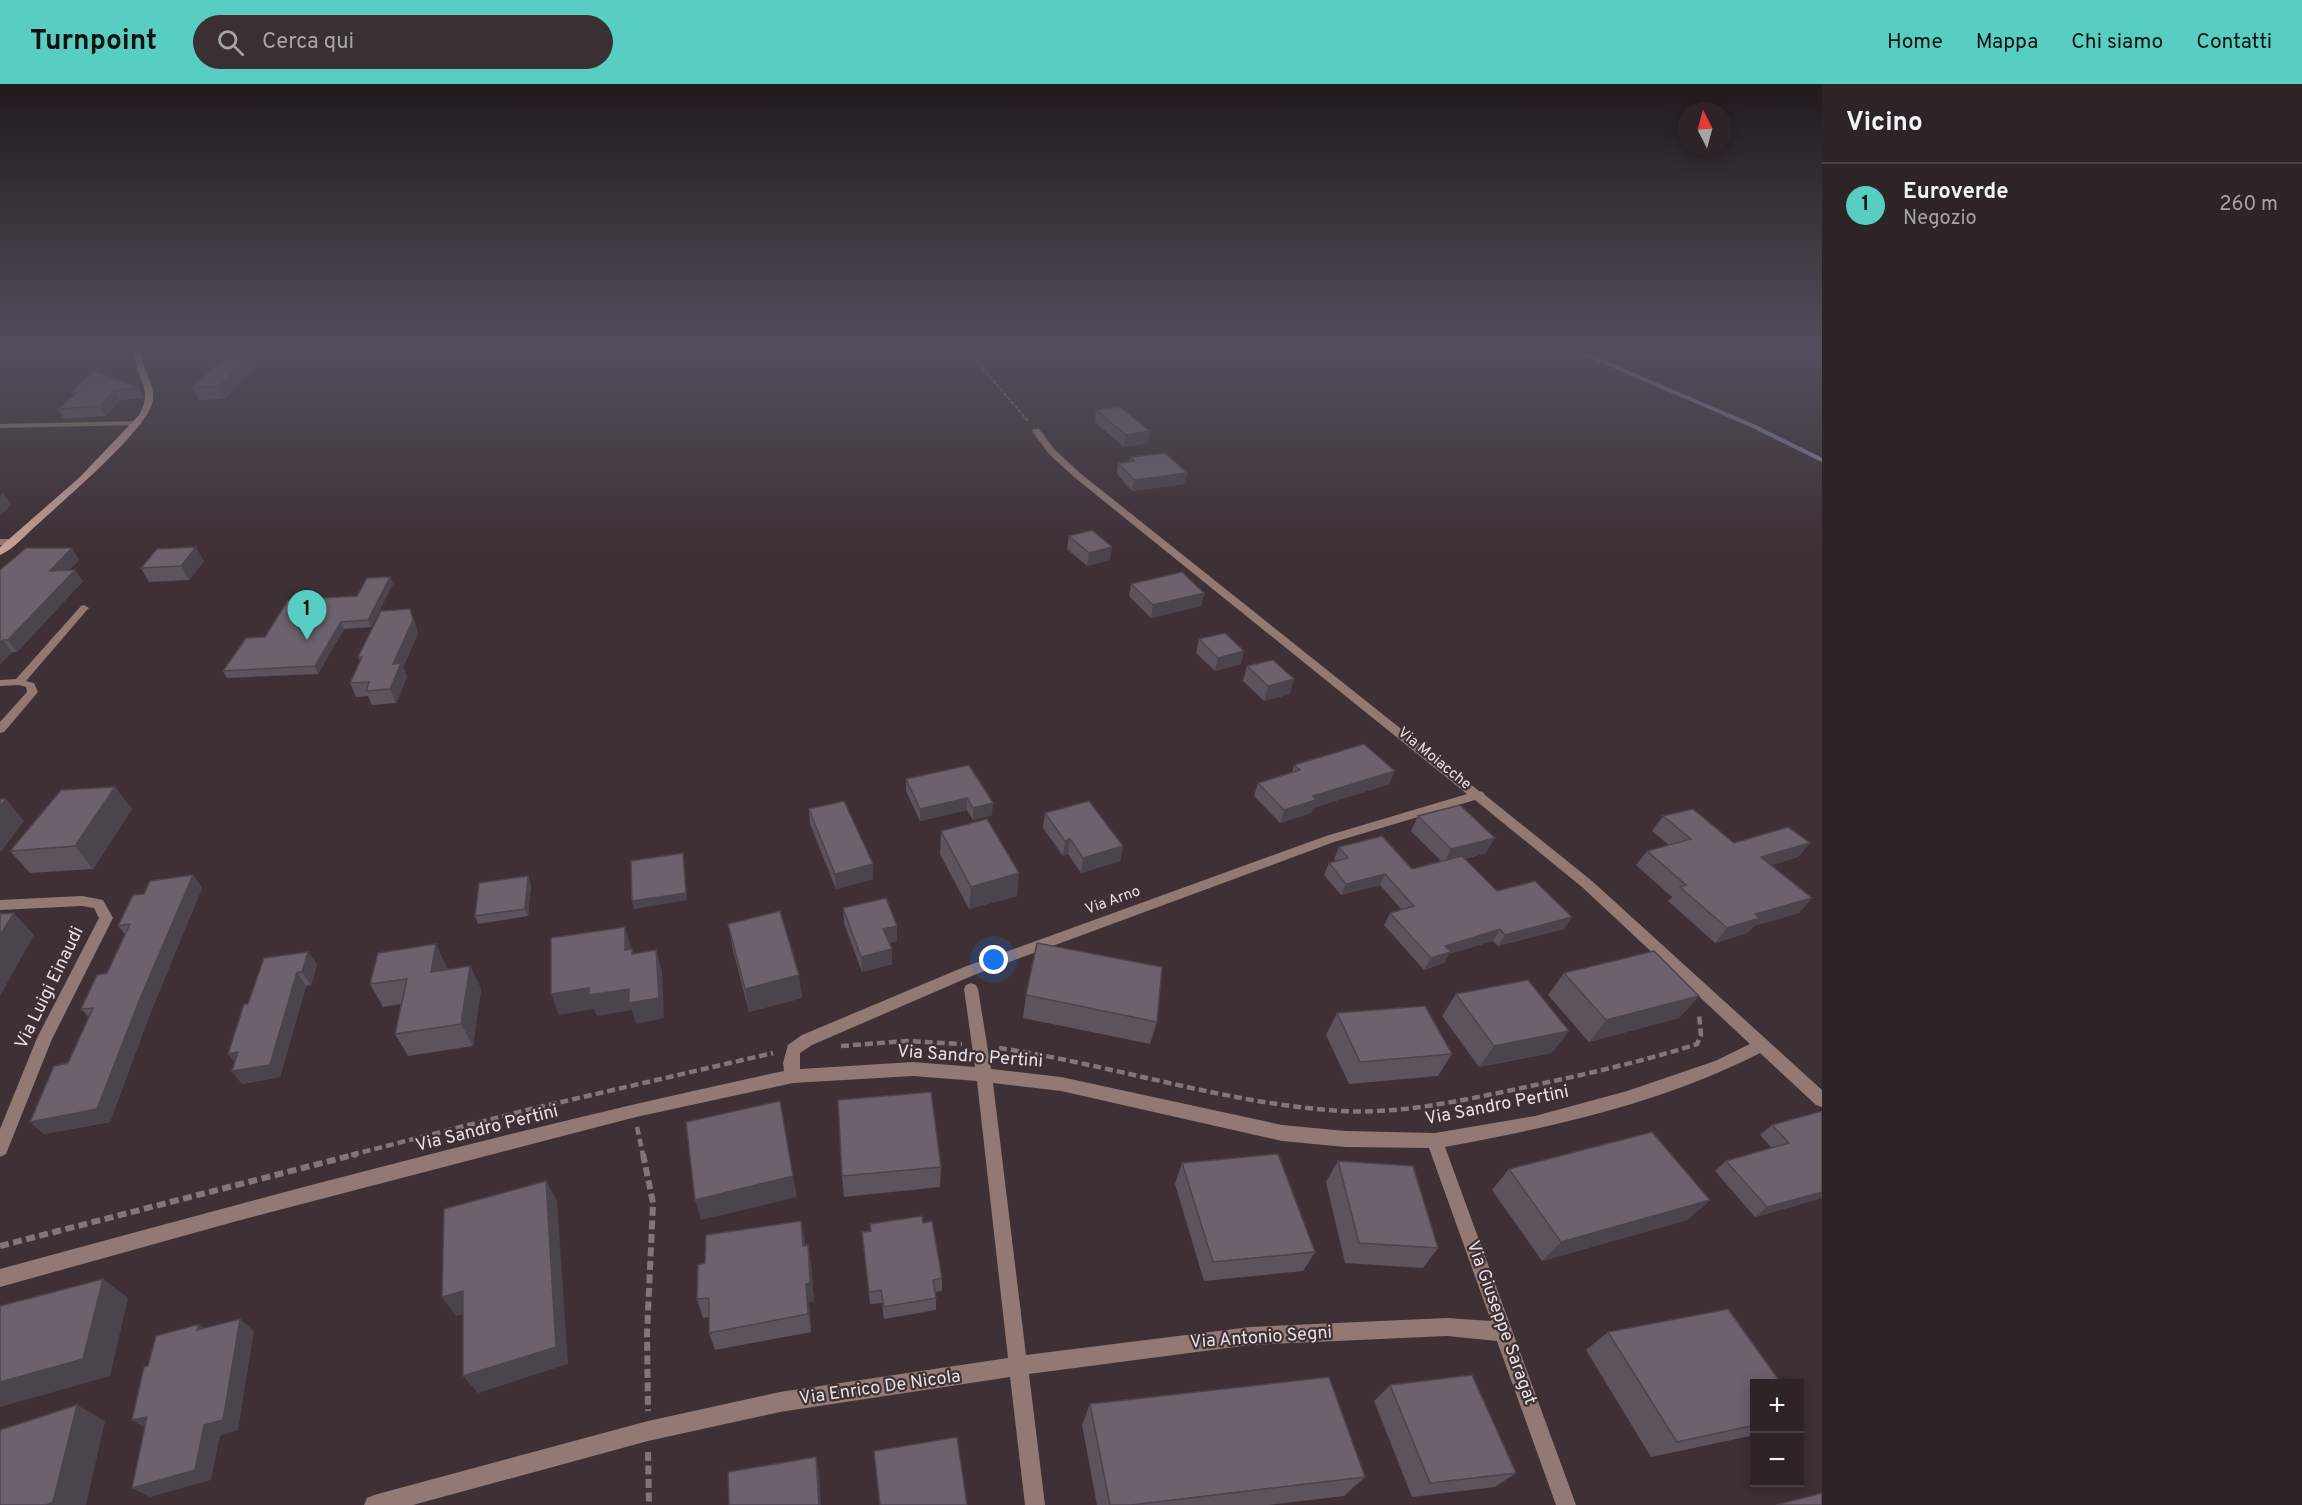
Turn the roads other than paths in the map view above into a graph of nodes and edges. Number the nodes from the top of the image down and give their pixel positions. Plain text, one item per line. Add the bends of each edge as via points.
1 (141, 417) edge
2 (138, 423) junction
3 (0, 426) edge
4 (1036, 430) road end
5 (0, 542) edge
6 (12, 542) junction
7 (0, 552) edge
8 (84, 608) dead end
9 (20, 682) junction
10 (0, 683) edge
11 (0, 729) edge
12 (1479, 795) junction
13 (0, 905) edge
14 (971, 989) dead end
15 (1762, 1046) junction
16 (983, 1075) junction
17 (793, 1076) junction
18 (1822, 1100) edge
19 (1435, 1141) junction
20 (0, 1149) edge
21 (0, 1278) edge
22 (1504, 1332) junction
23 (1018, 1366) junction
24 (374, 1505) edge
25 (1035, 1505) edge
26 (1566, 1505) edge

1 - 2 street
2 - 3 street
2 - 6 street
4 - 12 street, Via Moiacche via 1077,475
5 - 6 street
6 - 7 street
8 - 9 street
9 - 10 street
9 - 11 street via 30,685 33,692
12 - 15 street, Via Moiacche via 1587,884
12 - 17 street, Via Arno via 1330,839 969,971 807,1040 793,1050
13 - 20 street, Via Luigi Einaudi via 82,901 99,904 106,918 45,1038
14 - 16 street
15 - 18 street, Via Moiacche
15 - 19 street, Via Sandro Pertini via 1720,1066 1627,1098 1535,1123
16 - 17 street, Via Sandro Pertini via 913,1069
16 - 19 street, Via Sandro Pertini via 1061,1084 1282,1133
16 - 23 street
17 - 21 street, Via Sandro Pertini via 624,1113
19 - 22 street, Via Giuseppe Saragat
22 - 23 street, Via Antonio Segni via 1447,1327 1250,1336
22 - 26 street, Via Giuseppe Saragat
23 - 24 street, Via Enrico De Nicola via 780,1402 648,1431
23 - 25 street

